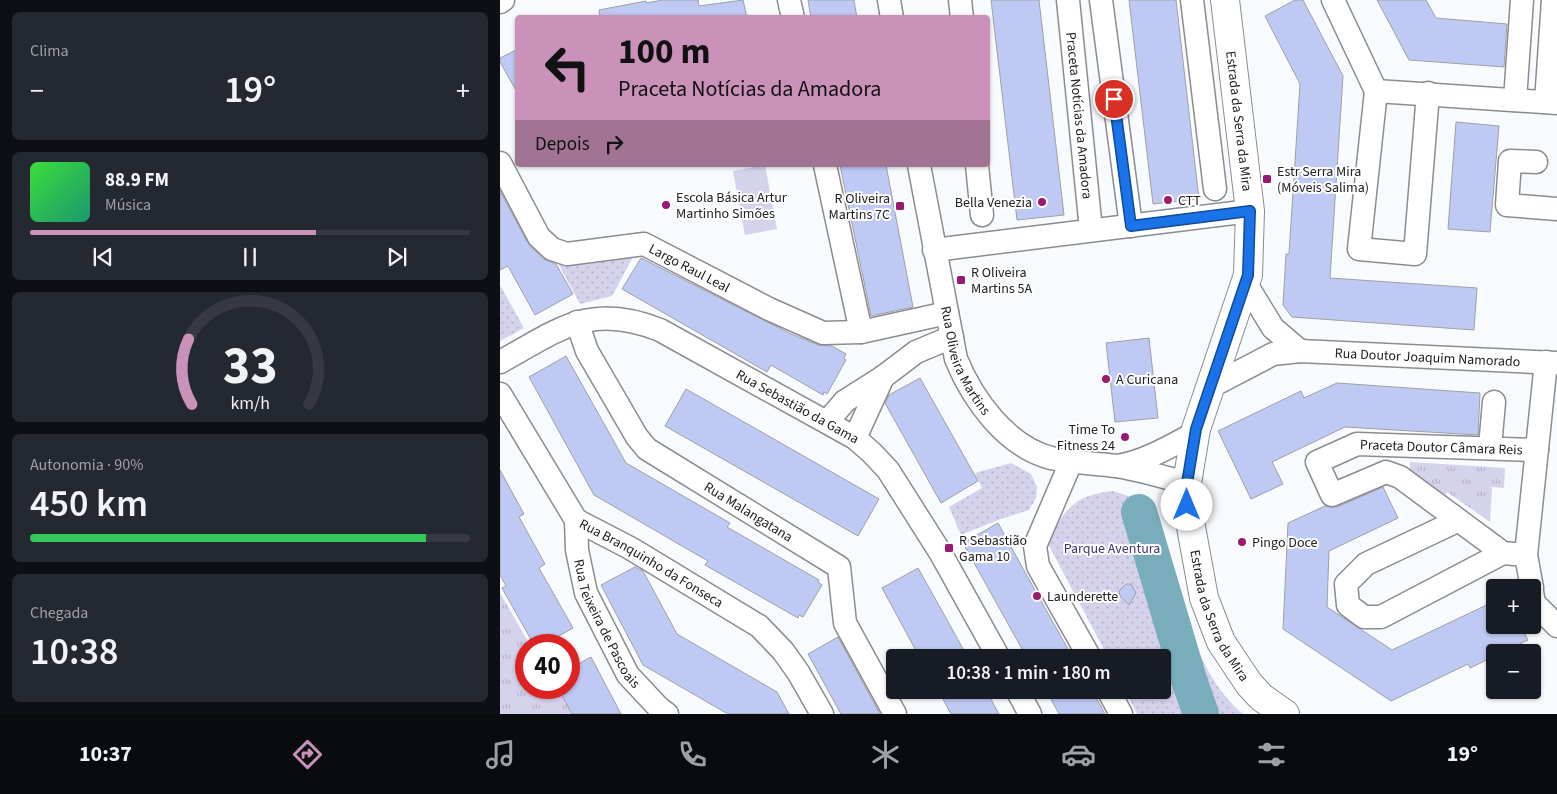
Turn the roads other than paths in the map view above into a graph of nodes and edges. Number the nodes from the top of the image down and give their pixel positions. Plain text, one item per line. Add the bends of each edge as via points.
1 (503, 0) edge
2 (789, 0) edge
3 (889, 0) edge
4 (960, 0) edge
5 (1068, 0) edge
6 (1102, 0) edge
7 (1192, 0) edge
8 (1225, 0) edge
9 (1333, 0) edge
10 (1522, 0) edge
11 (1553, 0) edge
12 (500, 2) edge
13 (792, 15) edge
14 (892, 15) edge
15 (962, 15) edge
16 (1376, 90) junction
17 (1428, 93) junction
18 (1515, 100) junction
19 (1551, 102) edge
20 (1238, 119) junction
21 (1207, 121) junction
22 (1536, 162) dead end
23 (500, 163) edge
24 (825, 167) edge
25 (919, 167) edge
26 (977, 167) edge
27 (1215, 189) dead end
28 (1557, 209) edge
29 (1250, 211) junction
30 (982, 215) dead end
31 (1131, 226) junction
32 (1091, 230) junction
33 (934, 250) junction
34 (1246, 284) junction
35 (946, 313) junction
36 (577, 322) junction
37 (861, 332) junction
38 (952, 337) junction
39 (1300, 351) junction
40 (500, 362) edge
41 (1551, 362) edge
42 (883, 377) junction
43 (1210, 386) junction
44 (500, 394) edge
45 (1494, 402) dead end
46 (826, 422) junction
47 (1195, 433) junction
48 (855, 438) junction
49 (1490, 447) junction
50 (1537, 450) junction
51 (1071, 462) junction
52 (1116, 466) junction
53 (1187, 483) junction
54 (576, 520) junction
55 (1457, 520) junction
56 (1503, 554) junction
57 (1526, 555) junction
58 (1530, 579) edge
59 (1541, 610) edge
60 (1557, 626) edge
61 (994, 649) edge
62 (1085, 649) edge
63 (1022, 699) edge
64 (1113, 699) edge
65 (667, 714) edge
66 (822, 714) edge
67 (895, 714) edge
68 (1030, 714) edge
69 (1122, 714) edge
70 (1285, 714) edge

1 - 12 street
2 - 13 street
3 - 14 street
4 - 15 street
5 - 32 street, Praceta Notícias da Amadora
6 - 31 street
7 - 21 street
8 - 20 street, Estrada da Serra da Mira
9 - 16 street
10 - 18 street
11 - 19 street
16 - 17 street
16 - 17 street via 1359,249 1415,254
17 - 18 street
18 - 19 street
20 - 21 street
20 - 29 street, Estrada da Serra da Mira
21 - 27 street
22 - 28 street via 1510,161 1507,205
23 - 37 street, Largo Raul Leal via 539,237 552,249 567,254 644,244 769,309 823,333
24 - 37 street
25 - 33 street, Rua Oliveira Martins
26 - 30 street
29 - 31 street
29 - 34 street, Estrada da Serra da Mira
31 - 32 street
32 - 33 street
33 - 35 street, Rua Oliveira Martins
34 - 39 street via 1273,328
34 - 43 street, Estrada da Serra da Mira
35 - 37 street, Largo Raul Leal
35 - 38 street, Rua Oliveira Martins
36 - 40 street, Rua Sebastião da Gama
36 - 46 street, Rua Sebastião da Gama via 617,317 638,321
36 - 67 street, Rua Malangatana via 587,351 646,449 839,567 845,623
38 - 42 street via 916,352
38 - 51 street, Rua Oliveira Martins via 956,359 965,380 982,407 1001,427 1049,457
39 - 41 street, Rua Doutor Joaquim Namorado
39 - 43 street, Rua Doutor Joaquim Namorado via 1273,354
41 - 50 street
42 - 46 street via 845,401
42 - 48 street
43 - 47 street, Estrada da Serra da Mira
44 - 54 street, Rua Branquinho da Fonseca
45 - 49 street
46 - 48 street, Rua Sebastião da Gama
47 - 52 street, Rua Oliveira Martins via 1166,449
47 - 53 street, Estrada da Serra da Mira
48 - 61 street, Rua Sebastião da Gama via 893,477 950,568
49 - 50 street, Praceta Doutor Câmara Reis
49 - 55 street, Praceta Doutor Câmara Reis via 1357,444 1316,462 1332,495 1386,472 1400,477
50 - 57 street
51 - 52 street, Rua Oliveira Martins
51 - 62 street via 1035,546 1038,566
52 - 53 street, Rua Oliveira Martins
53 - 70 street, Estrada da Serra da Mira via 1190,527 1204,598 1214,627 1231,660 1249,684
54 - 65 street, Rua Teixeira de Pascoais via 577,550 586,593 628,675
54 - 66 street, Rua Branquinho da Fonseca via 630,548 759,626 798,672
55 - 56 street
55 - 56 street via 1366,564 1346,584 1348,605 1364,617 1381,617
56 - 57 street
57 - 58 street
59 - 60 street
63 - 68 street
64 - 69 street

